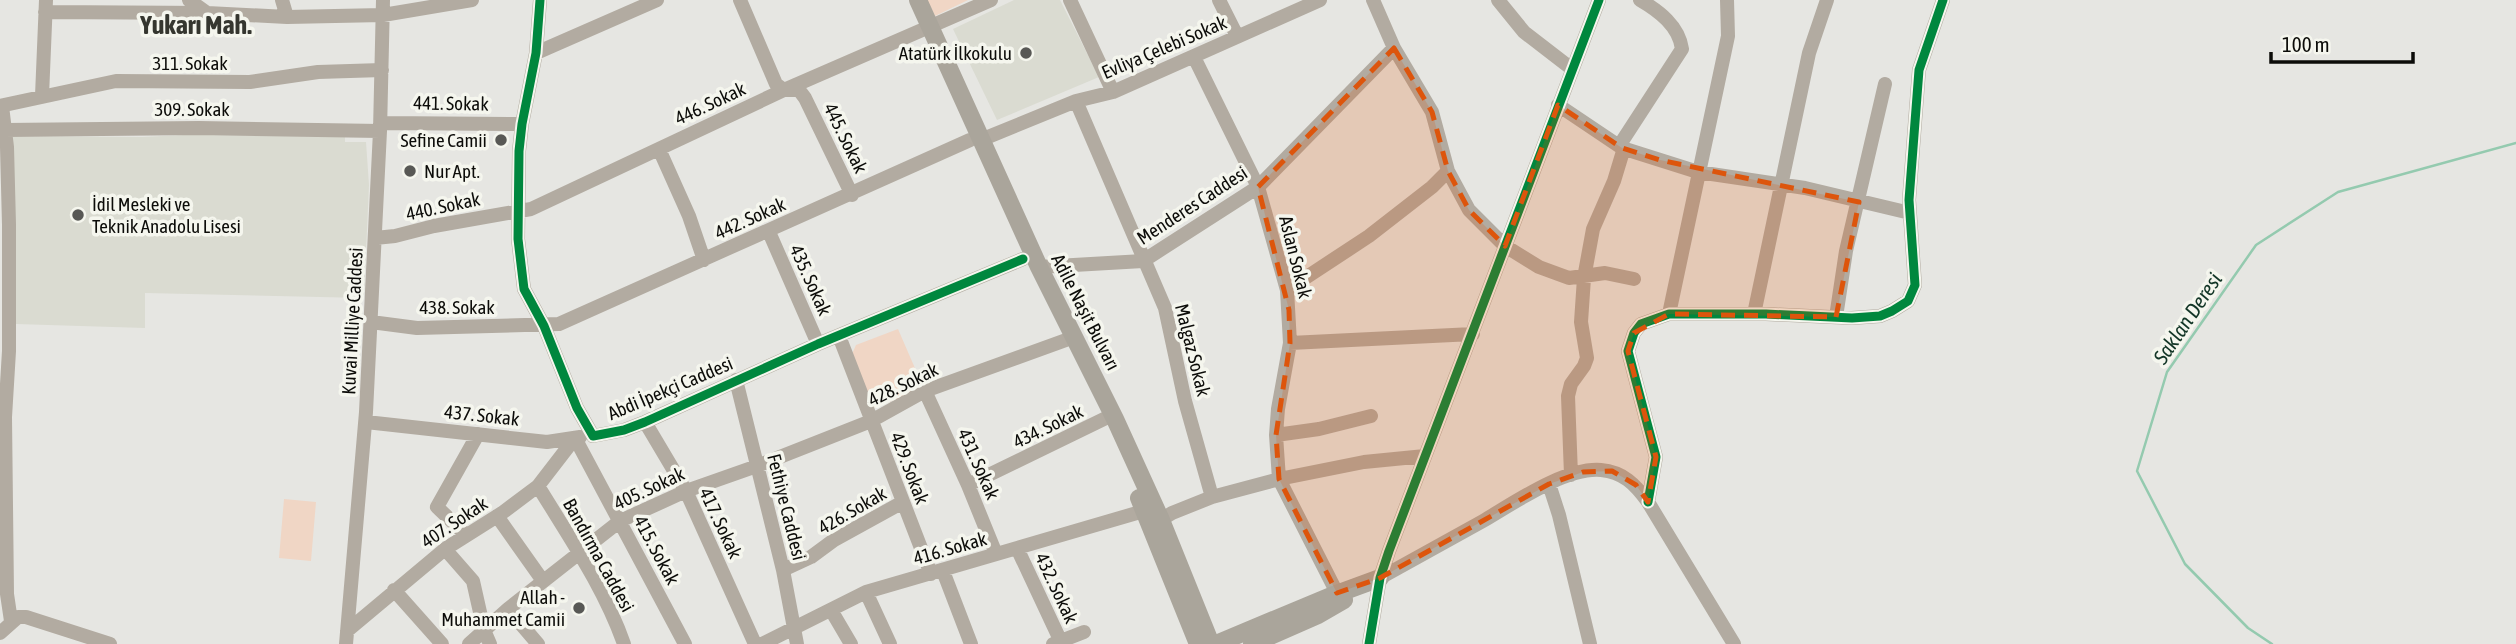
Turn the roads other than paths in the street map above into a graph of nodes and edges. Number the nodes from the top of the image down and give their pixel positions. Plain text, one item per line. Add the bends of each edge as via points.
1 (189, 0) edge
2 (282, 0) edge
3 (472, 0) edge
4 (540, 0) edge
5 (657, 0) edge
6 (740, 0) edge
7 (906, 0) edge
8 (918, 0) edge
9 (991, 0) edge
10 (1070, 0) edge
11 (1219, 0) edge
12 (1320, 0) edge
13 (1373, 0) edge
14 (1498, 0) edge
15 (1599, 0) edge
16 (1640, 0) edge
17 (1727, 0) edge
18 (1827, 0) edge
19 (1943, 0) edge
20 (46, 6) edge
21 (383, 8) edge
22 (206, 13) junction
23 (287, 17) junction
24 (924, 30) junction
25 (1237, 36) junction
26 (1394, 48) junction
27 (536, 53) junction
28 (1194, 57) junction
29 (1572, 69) junction
30 (382, 70) junction
31 (1885, 84) dead end
32 (784, 90) junction
33 (1113, 92) junction
34 (41, 96) junction
35 (1076, 101) junction
36 (1, 106) edge
37 (1558, 106) junction
38 (522, 124) junction
39 (380, 127) junction
40 (5, 130) junction
41 (976, 140) junction
42 (1622, 147) junction
43 (659, 149) junction
44 (1448, 171) junction
45 (1698, 172) junction
46 (1782, 185) junction
47 (1258, 187) junction
48 (852, 195) junction
49 (1859, 202) junction
50 (518, 212) junction
51 (1910, 213) junction
52 (769, 232) junction
53 (375, 238) junction
54 (1505, 246) junction
55 (704, 260) junction
56 (1143, 261) junction
57 (1031, 263) junction
58 (1584, 278) junction
59 (1634, 279) dead end
60 (1287, 290) junction
61 (1669, 314) junction
62 (1754, 314) junction
63 (1836, 317) junction
64 (371, 322) junction
65 (544, 326) junction
66 (1473, 334) junction
67 (839, 336) junction
68 (1066, 340) junction
69 (1290, 343) junction
70 (818, 344) junction
71 (4, 354) edge
72 (736, 380) junction
73 (925, 391) junction
74 (1371, 416) dead end
75 (1106, 418) junction
76 (871, 421) junction
77 (366, 422) junction
78 (645, 422) junction
79 (478, 434) junction
80 (1276, 435) junction
81 (593, 436) junction
82 (575, 438) junction
83 (1425, 456) junction
84 (757, 466) junction
85 (1571, 475) junction
86 (1279, 479) junction
87 (1549, 484) junction
88 (968, 485) junction
89 (538, 486) junction
90 (686, 491) junction
91 (1212, 497) junction
92 (903, 502) junction
93 (1647, 502) junction
94 (496, 516) junction
95 (1152, 516) junction
96 (620, 521) junction
97 (466, 535) junction
98 (1017, 548) junction
99 (445, 549) junction
100 (579, 552) junction
101 (996, 554) junction
102 (783, 570) junction
103 (937, 572) junction
104 (1380, 578) junction
105 (543, 581) junction
106 (394, 590) junction
107 (866, 592) junction
108 (1338, 593) junction
109 (508, 609) junction
110 (831, 610) junction
111 (11, 621) junction
112 (794, 627) junction
113 (1084, 632) dead end
114 (0, 633) edge
115 (487, 637) edge
116 (346, 638) edge
117 (1058, 643) edge
118 (110, 644) edge
119 (442, 644) edge
120 (469, 644) edge
121 (538, 644) edge
122 (624, 644) edge
123 (685, 644) edge
124 (755, 644) edge
125 (762, 644) edge
126 (797, 644) edge
127 (850, 644) edge
128 (890, 644) edge
129 (971, 644) edge
130 (1198, 644) edge
131 (1213, 644) edge
132 (1252, 644) edge
133 (1369, 644) edge
134 (1590, 644) edge
135 (1734, 644) edge

1 - 22 street
2 - 23 street
3 - 21 street
4 - 27 street, Abdi İpekçi Caddesi
5 - 27 street
6 - 32 street, 445. Sokak via 776,84
7 - 24 main road, Adile Naşit Bulvarı
8 - 24 main road, Adile Naşit Bulvarı
9 - 24 street, 446. Sokak
10 - 33 street
11 - 25 street
12 - 25 street, Evliya Çelebi Sokak
13 - 26 street
14 - 29 street via 1524,32
15 - 29 street
16 - 42 street via 1673,27 1682,49
17 - 45 street via 1728,36
18 - 46 street via 1809,53
19 - 51 street via 1919,70
20 - 22 street
20 - 34 street
21 - 23 street
21 - 30 street, Kuvai Milliye Caddesi
22 - 23 street
24 - 32 street, 446. Sokak
24 - 41 main road, Adile Naşit Bulvarı
25 - 28 street, Evliya Çelebi Sokak
26 - 44 street via 1432,112
26 - 47 street, Menderes Caddesi
27 - 38 street, Abdi İpekçi Caddesi
28 - 33 street, Evliya Çelebi Sokak
28 - 47 street, Aslan Sokak
29 - 37 street
30 - 34 street, 311. Sokak via 318,72 250,82 116,81
30 - 39 street, Kuvai Milliye Caddesi
31 - 49 street
32 - 43 street, 446. Sokak
32 - 48 street, 445. Sokak via 799,90 805,98
33 - 35 street, Evliya Çelebi Sokak
34 - 36 street, 311. Sokak
35 - 41 street, Evliya Çelebi Sokak
35 - 56 street, Malgaz Sokak
36 - 40 street
37 - 42 street
37 - 54 street
38 - 39 street, 441. Sokak
38 - 50 street, Abdi İpekçi Caddesi
39 - 40 street, 309. Sokak
39 - 53 street, Kuvai Milliye Caddesi
40 - 71 street via 9,225
41 - 48 street, 442. Sokak
41 - 57 main road, Adile Naşit Bulvarı
42 - 45 street
42 - 58 street via 1614,181 1593,229
43 - 50 street, 446. Sokak
43 - 55 street
44 - 54 street via 1469,210
44 - 60 street via 1369,236
45 - 46 street
45 - 61 street
46 - 49 street
46 - 62 street
47 - 56 street, Menderes Caddesi
47 - 60 street, Aslan Sokak
48 - 52 street, 442. Sokak
49 - 51 street
49 - 63 street
50 - 53 street, 440. Sokak
50 - 65 street, Abdi İpekçi Caddesi via 524,289
51 - 63 street via 1915,285 1908,301 1880,316
52 - 55 street, 442. Sokak
52 - 70 street, 435. Sokak
53 - 64 street, Kuvai Milliye Caddesi
54 - 58 street via 1539,267 1569,278
54 - 66 street
55 - 65 street, 442. Sokak via 559,324
56 - 57 street, Menderes Caddesi
56 - 91 street, Malgaz Sokak via 1165,308
57 - 67 street, Abdi İpekçi Caddesi
57 - 68 main road, Adile Naşit Bulvarı
57 - 95 main road, Adile Naşit Bulvarı via 1078,342
58 - 59 street via 1605,273
58 - 85 street via 1581,322 1587,358 1568,396
60 - 69 street, Aslan Sokak
61 - 62 street
61 - 93 street via 1641,324 1633,332 1628,351 1656,457
62 - 63 street
64 - 65 street, 438. Sokak via 417,328
64 - 77 street, Kuvai Milliye Caddesi
65 - 81 street, Abdi İpekçi Caddesi
66 - 69 street
66 - 83 street
67 - 70 street, Abdi İpekçi Caddesi
67 - 76 street, 429. Sokak
68 - 73 street, 428. Sokak
68 - 75 main road, Adile Naşit Bulvarı
69 - 80 street, Aslan Sokak
70 - 72 street, Abdi İpekçi Caddesi
71 - 111 street
72 - 78 street, Abdi İpekçi Caddesi
72 - 84 street, Fethiye Caddesi
73 - 76 street, 428. Sokak
73 - 88 street, 431. Sokak
74 - 80 street
75 - 88 street, 434. Sokak
75 - 95 main road, Adile Naşit Bulvarı
76 - 84 street, 428. Sokak
76 - 92 street, 429. Sokak
77 - 79 street, 437. Sokak
77 - 116 street, Kuvai Milliye Caddesi
78 - 81 street, Abdi İpekçi Caddesi
78 - 90 street, 417. Sokak
79 - 82 street, 437. Sokak via 547,442
79 - 97 street via 437,507
80 - 86 street, Aslan Sokak
81 - 82 street, 437. Sokak
82 - 89 street, 407. Sokak
82 - 96 street, 415. Sokak
83 - 86 street, 416. Sokak via 1364,462
83 - 104 street
84 - 90 street, 405. Sokak
84 - 102 street, Fethiye Caddesi
85 - 87 street
85 - 93 street via 1612,471 1636,485
86 - 91 street, 416. Sokak
86 - 108 street, Aslan Sokak
87 - 104 street
87 - 134 street
88 - 101 street, 431. Sokak
89 - 94 street, 407. Sokak
89 - 100 street, Bandırma Caddesi
90 - 96 street, 405. Sokak
90 - 124 street, 417. Sokak
91 - 95 street, 416. Sokak
92 - 102 street, 426. Sokak
92 - 103 street, 429. Sokak
93 - 135 street
94 - 97 street, 407. Sokak
94 - 105 street
95 - 98 street, 416. Sokak
95 - 130 main road, Adile Naşit Bulvarı
95 - 131 main road, Adile Naşit Bulvarı
96 - 100 street, 405. Sokak
96 - 123 street, 415. Sokak
97 - 99 street, 407. Sokak
98 - 101 street, 416. Sokak
98 - 117 street, 432. Sokak
99 - 106 street, 407. Sokak
99 - 115 street via 473,581
100 - 105 street, 405. Sokak
100 - 122 street, Bandırma Caddesi
101 - 103 street, 416. Sokak
102 - 112 street, Fethiye Caddesi
103 - 107 street, 416. Sokak
103 - 129 street, 429. Sokak
104 - 108 main road
104 - 132 main road via 1318,615
104 - 133 street
105 - 109 street, 405. Sokak
106 - 116 street, 407. Sokak
106 - 119 street
107 - 110 street, 416. Sokak
107 - 128 street
108 - 131 main road
109 - 115 street, 405. Sokak
109 - 121 street
110 - 112 street, 416. Sokak
110 - 127 street
111 - 114 street
111 - 118 street via 26,617
112 - 125 street, 416. Sokak
112 - 126 street, Fethiye Caddesi
113 - 117 street
115 - 120 street, 405. Sokak

